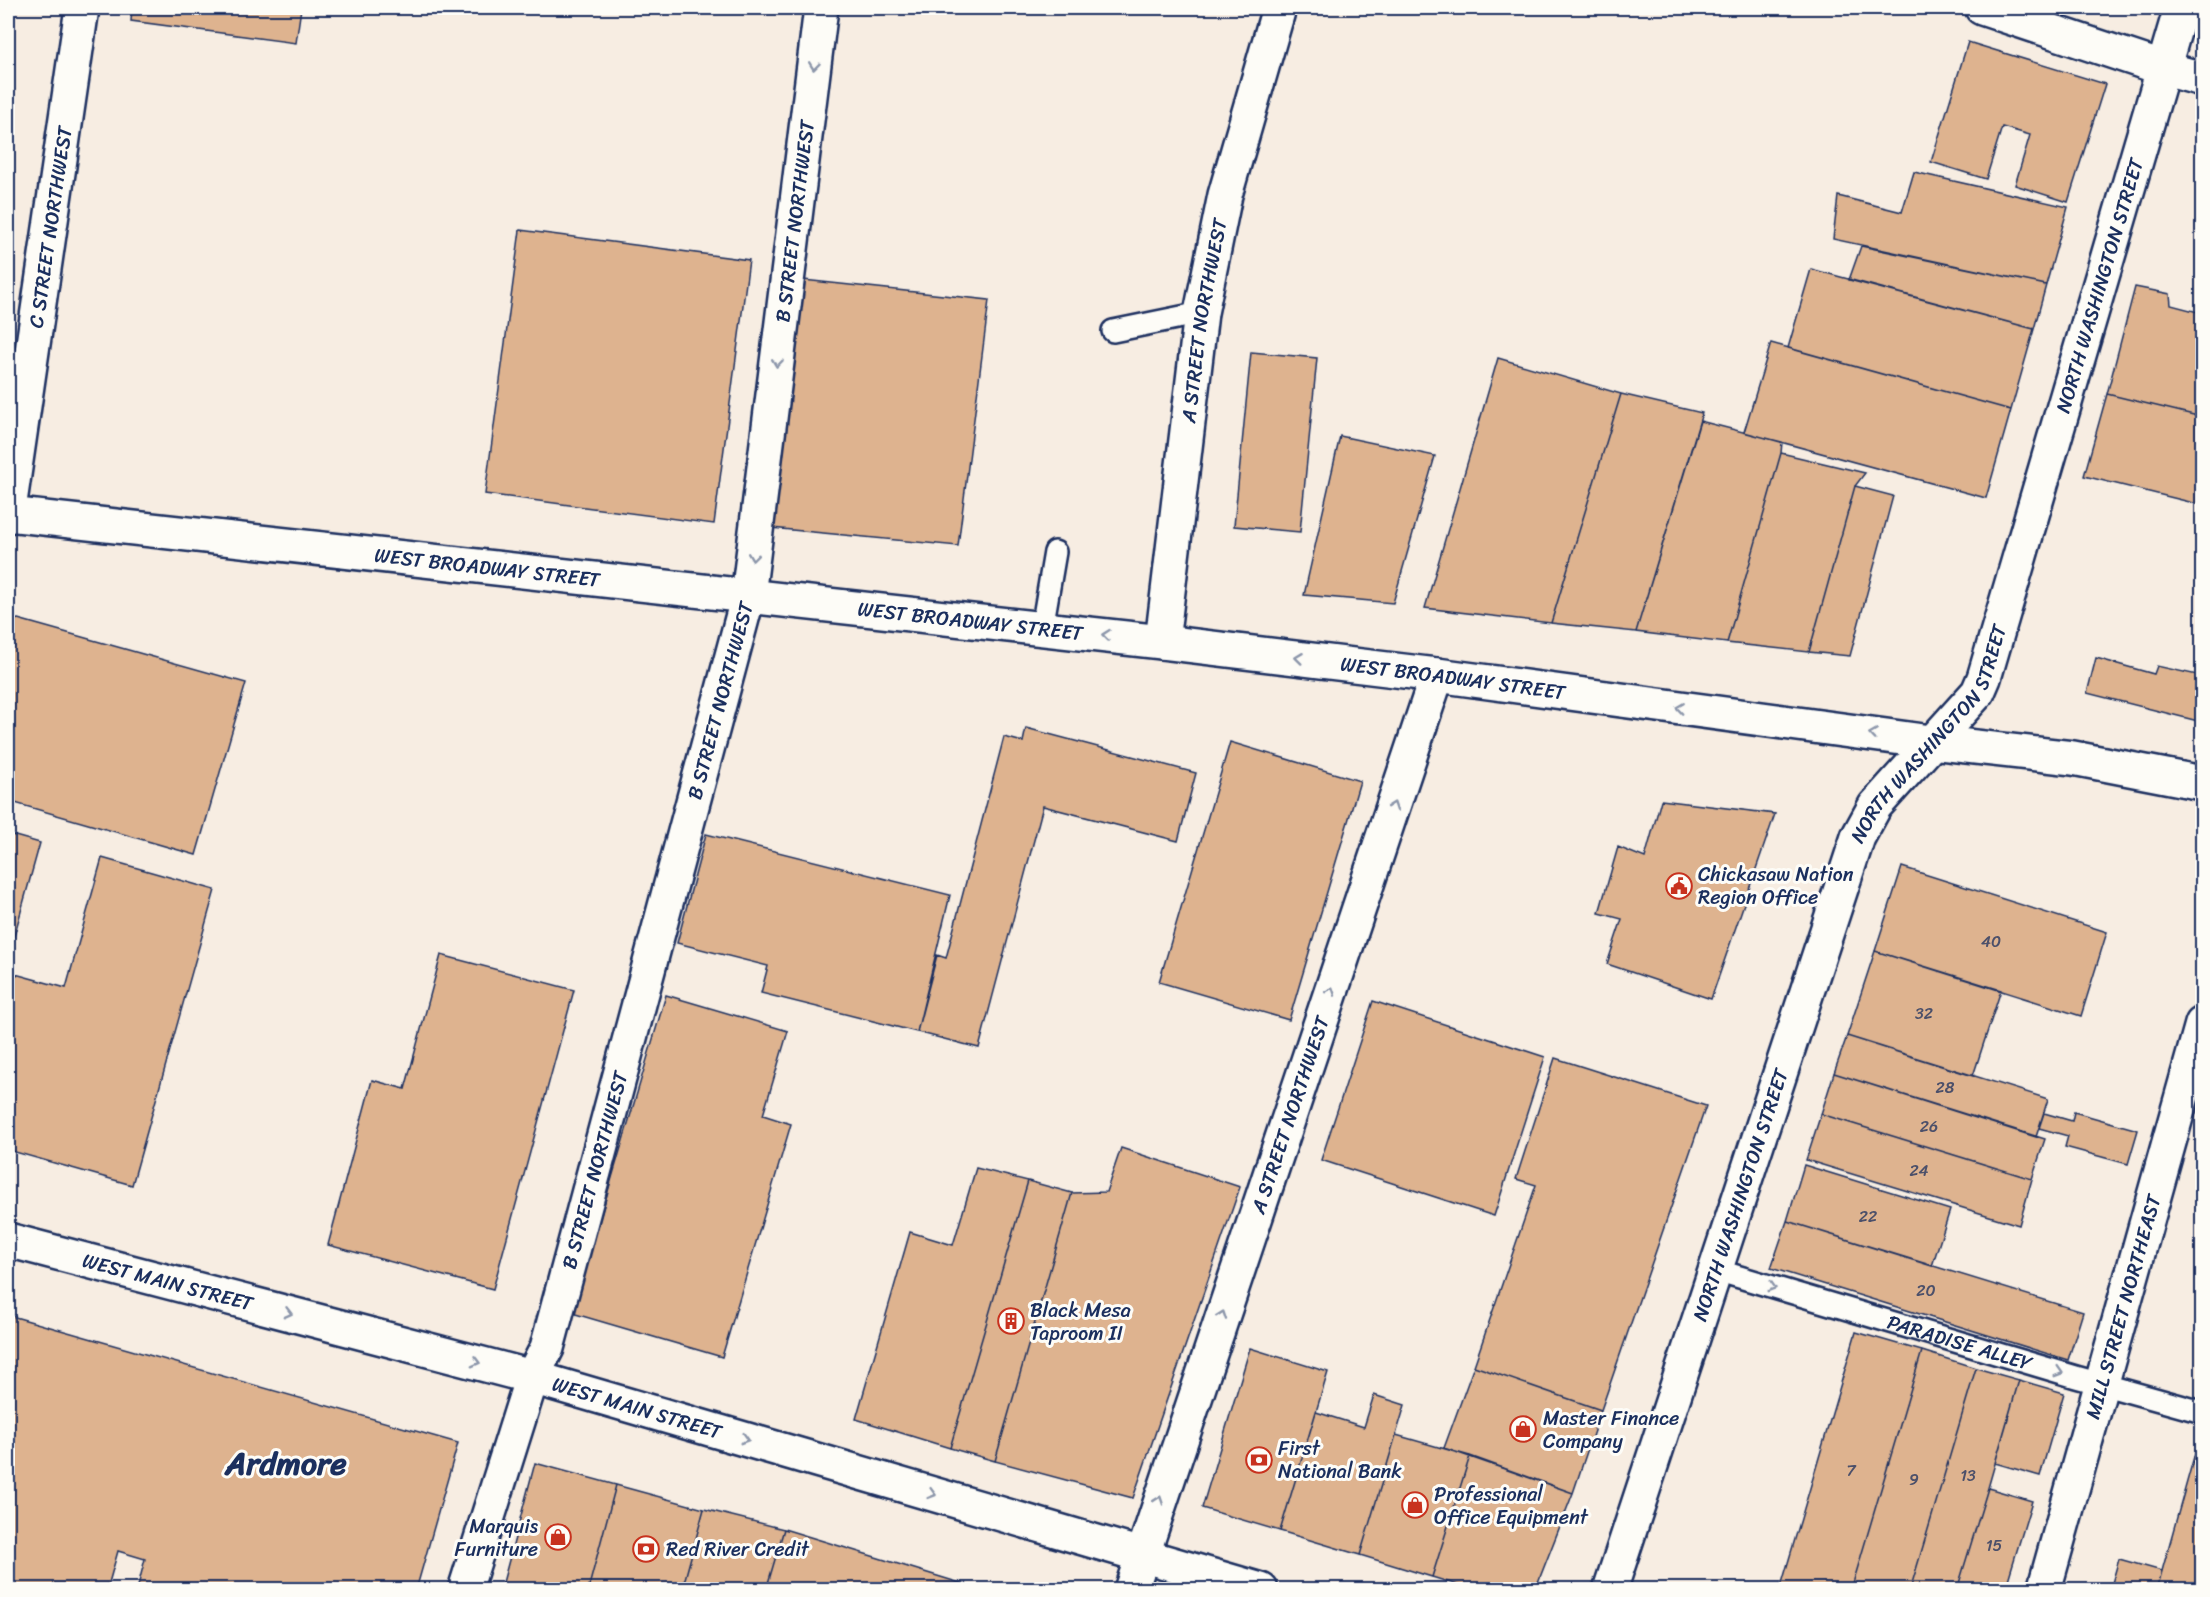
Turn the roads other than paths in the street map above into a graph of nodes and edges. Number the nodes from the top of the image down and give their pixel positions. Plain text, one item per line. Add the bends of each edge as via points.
1 (82, 8) edge
2 (821, 8) edge
3 (1279, 8) edge
4 (1982, 8) edge
5 (2181, 8) edge
6 (2162, 68) junction
7 (2202, 79) edge
8 (1201, 313) junction
9 (1113, 331) dead end
10 (8, 515) edge
11 (1054, 552) dead end
12 (748, 596) junction
13 (1042, 628) junction
14 (1162, 642) junction
15 (1437, 675) junction
16 (1931, 742) junction
17 (2202, 783) edge
18 (2202, 1024) edge
19 (8, 1240) edge
20 (1716, 1270) junction
21 (532, 1377) junction
22 (2102, 1385) junction
23 (2202, 1412) edge
24 (1141, 1555) junction
25 (465, 1590) edge
26 (1131, 1590) edge
27 (1261, 1590) edge
28 (1610, 1590) edge
29 (2044, 1590) edge

1 - 10 main road, C STREET NORTHWEST
2 -> 12 main road, B STREET NORTHWEST
3 - 8 main road, A STREET NORTHWEST via 1225,195
4 - 6 main road
5 - 6 main road, NORTH WASHINGTON STREET
6 - 7 main road
6 - 16 main road, NORTH WASHINGTON STREET via 1984,678 1977,692
8 - 9 lane
8 - 14 main road, A STREET NORTHWEST
10 - 12 main road, WEST BROADWAY STREET
11 - 13 lane
12 - 13 main road, WEST BROADWAY STREET
12 - 21 main road, B STREET NORTHWEST via 547,1348
14 -> 13 main road, WEST BROADWAY STREET
15 -> 14 main road, WEST BROADWAY STREET
16 -> 15 main road, WEST BROADWAY STREET
24 -> 15 main road, A STREET NORTHWEST
16 - 17 main road, WEST BROADWAY STREET via 2073,758
16 - 20 main road, NORTH WASHINGTON STREET via 1875,806 1858,837
18 - 22 main road, MILL STREET NORTHEAST
19 -> 21 main road, WEST MAIN STREET
20 -> 22 lane, PARADISE ALLEY
20 - 28 main road, NORTH WASHINGTON STREET
21 -> 24 main road, WEST MAIN STREET
21 - 25 main road, B STREET NORTHWEST
22 - 23 lane, PARADISE ALLEY
22 - 29 main road, MILL STREET NORTHEAST
24 - 26 main road, A STREET NORTHWEST
24 - 27 main road, WEST MAIN STREET

